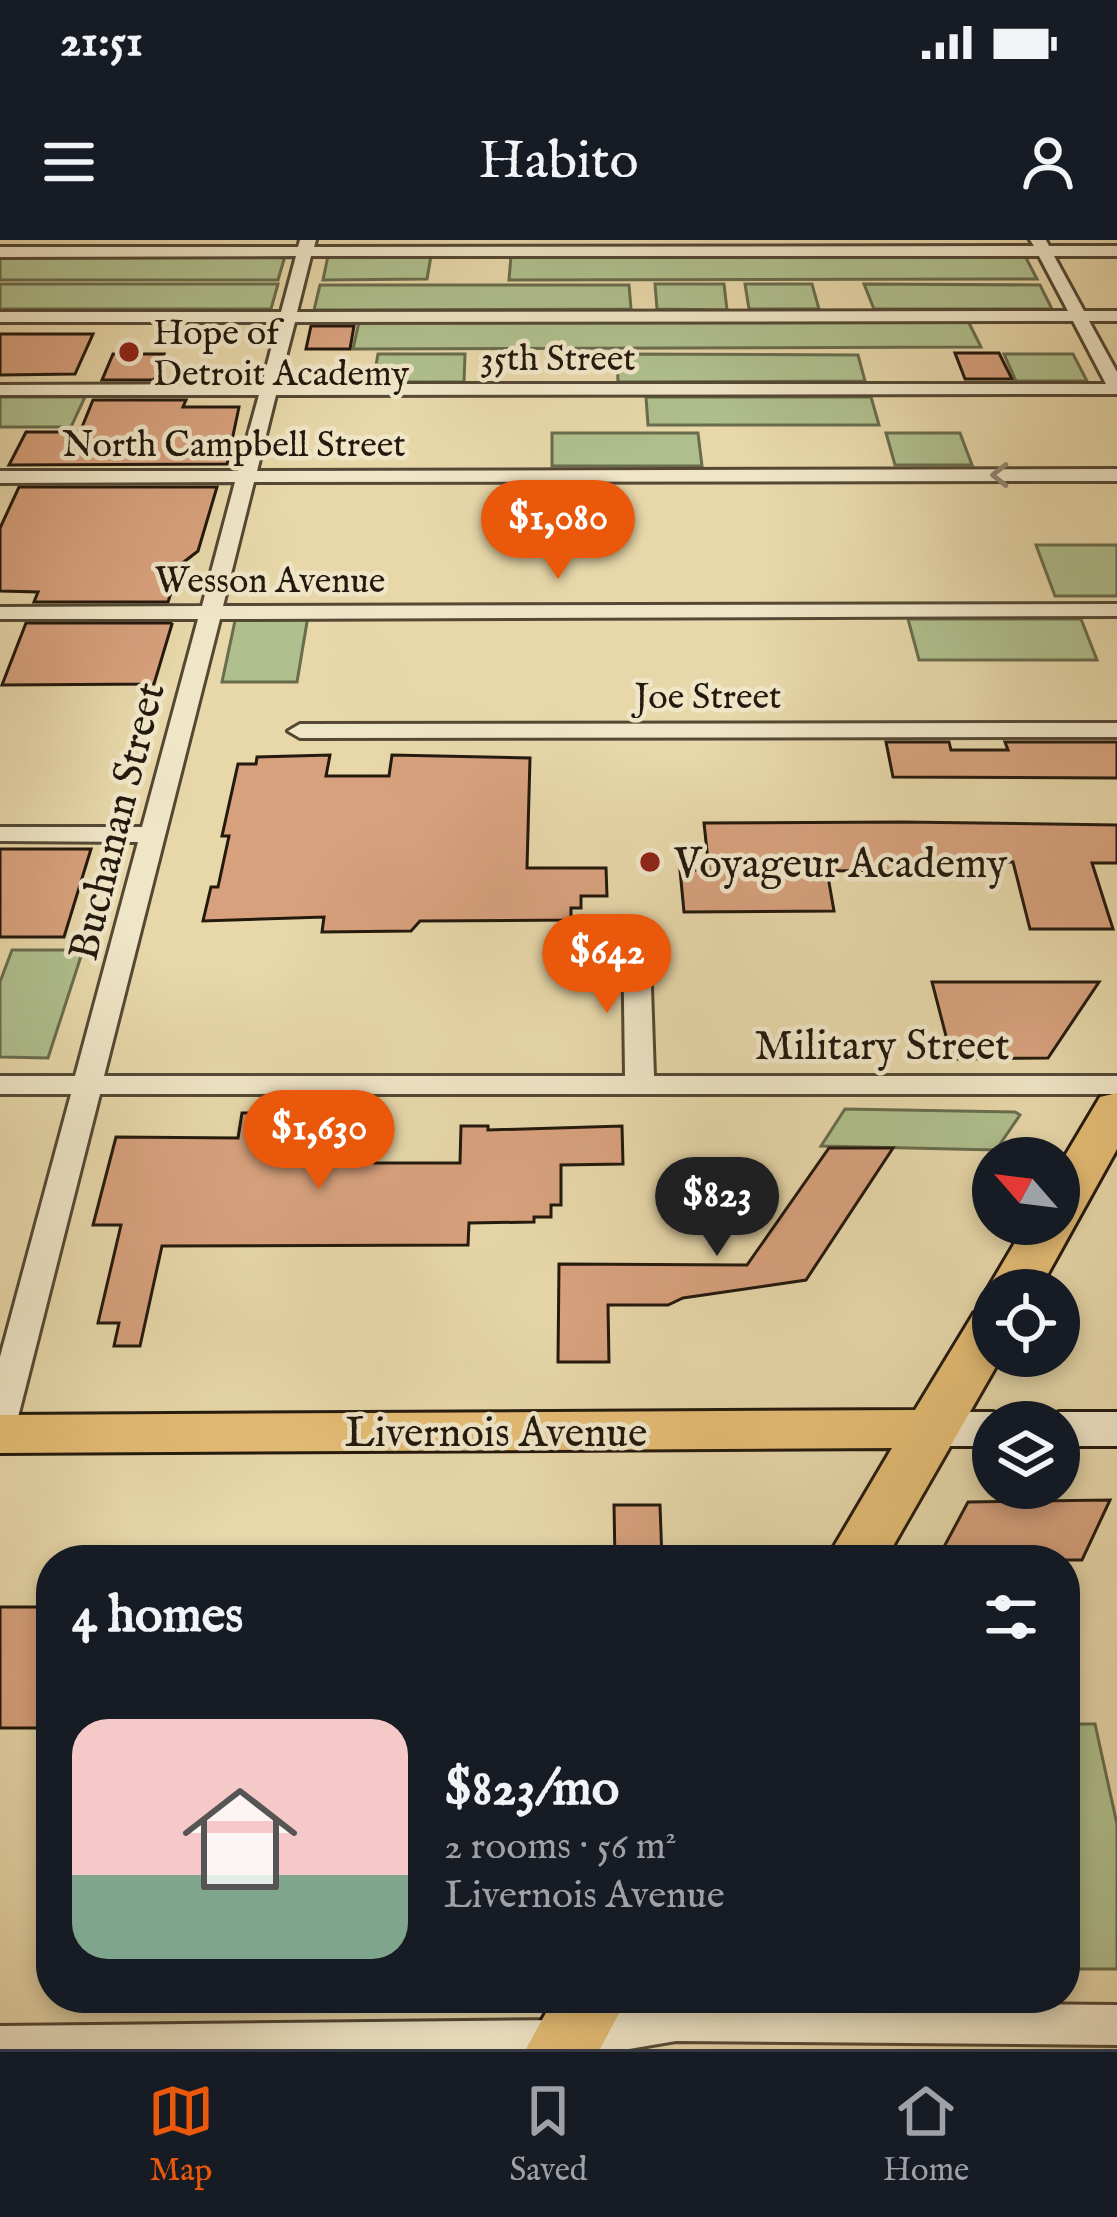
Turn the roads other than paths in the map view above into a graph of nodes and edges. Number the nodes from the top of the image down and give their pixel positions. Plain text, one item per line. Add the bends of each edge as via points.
1 (1041, 245) edge
2 (307, 246) edge
3 (1117, 251) edge
4 (0, 252) edge
5 (0, 316) edge
6 (289, 316) junction
7 (1079, 316) junction
8 (1117, 316) edge
9 (1117, 389) edge
10 (0, 390) edge
11 (271, 390) junction
12 (248, 475) junction
13 (0, 476) edge
14 (1117, 476) edge
15 (1117, 610) edge
16 (209, 612) junction
17 (0, 613) edge
18 (1117, 730) edge
19 (300, 731) dead end
20 (0, 834) edge
21 (151, 835) junction
22 (636, 928) dead end
23 (0, 1085) edge
24 (88, 1085) junction
25 (1117, 1085) edge
26 (640, 1087) junction
27 (1117, 1107) edge
28 (1080, 1172) edge
29 (972, 1361) edge
30 (0, 1421) edge
31 (972, 1429) edge
32 (1080, 1429) edge
33 (1117, 1429) edge
34 (933, 1430) junction
35 (0, 1434) edge
36 (864, 1545) edge
37 (1117, 2025) edge
38 (574, 2029) edge
39 (0, 2046) edge

1 - 2 street
1 - 3 street
1 - 7 street
2 - 4 street
2 - 6 street, Buchanan Street
5 - 6 street
6 - 7 street
6 - 11 street, Buchanan Street
7 - 8 street
7 - 9 street
9 - 11 street, 35th Street
10 - 11 street, 35th Street
11 - 12 street, Buchanan Street
12 - 13 street, North Campbell Street
14 -> 12 street, North Campbell Street
12 - 16 street, Buchanan Street
15 - 16 street, Wesson Avenue
16 - 17 street, Wesson Avenue
16 - 21 street, Buchanan Street
18 - 19 street, Joe Street
20 - 21 street
21 - 24 street, Buchanan Street
22 - 26 street
23 - 24 street, Military Street
24 - 26 street, Military Street
24 - 30 street, Buchanan Street
25 - 26 street, Military Street
27 - 28 main road
29 - 34 main road
31 - 34 main road, Livernois Avenue
32 - 33 main road
34 - 35 main road, Livernois Avenue
34 - 36 main road
37 - 38 street via 676,2021
38 - 39 street

